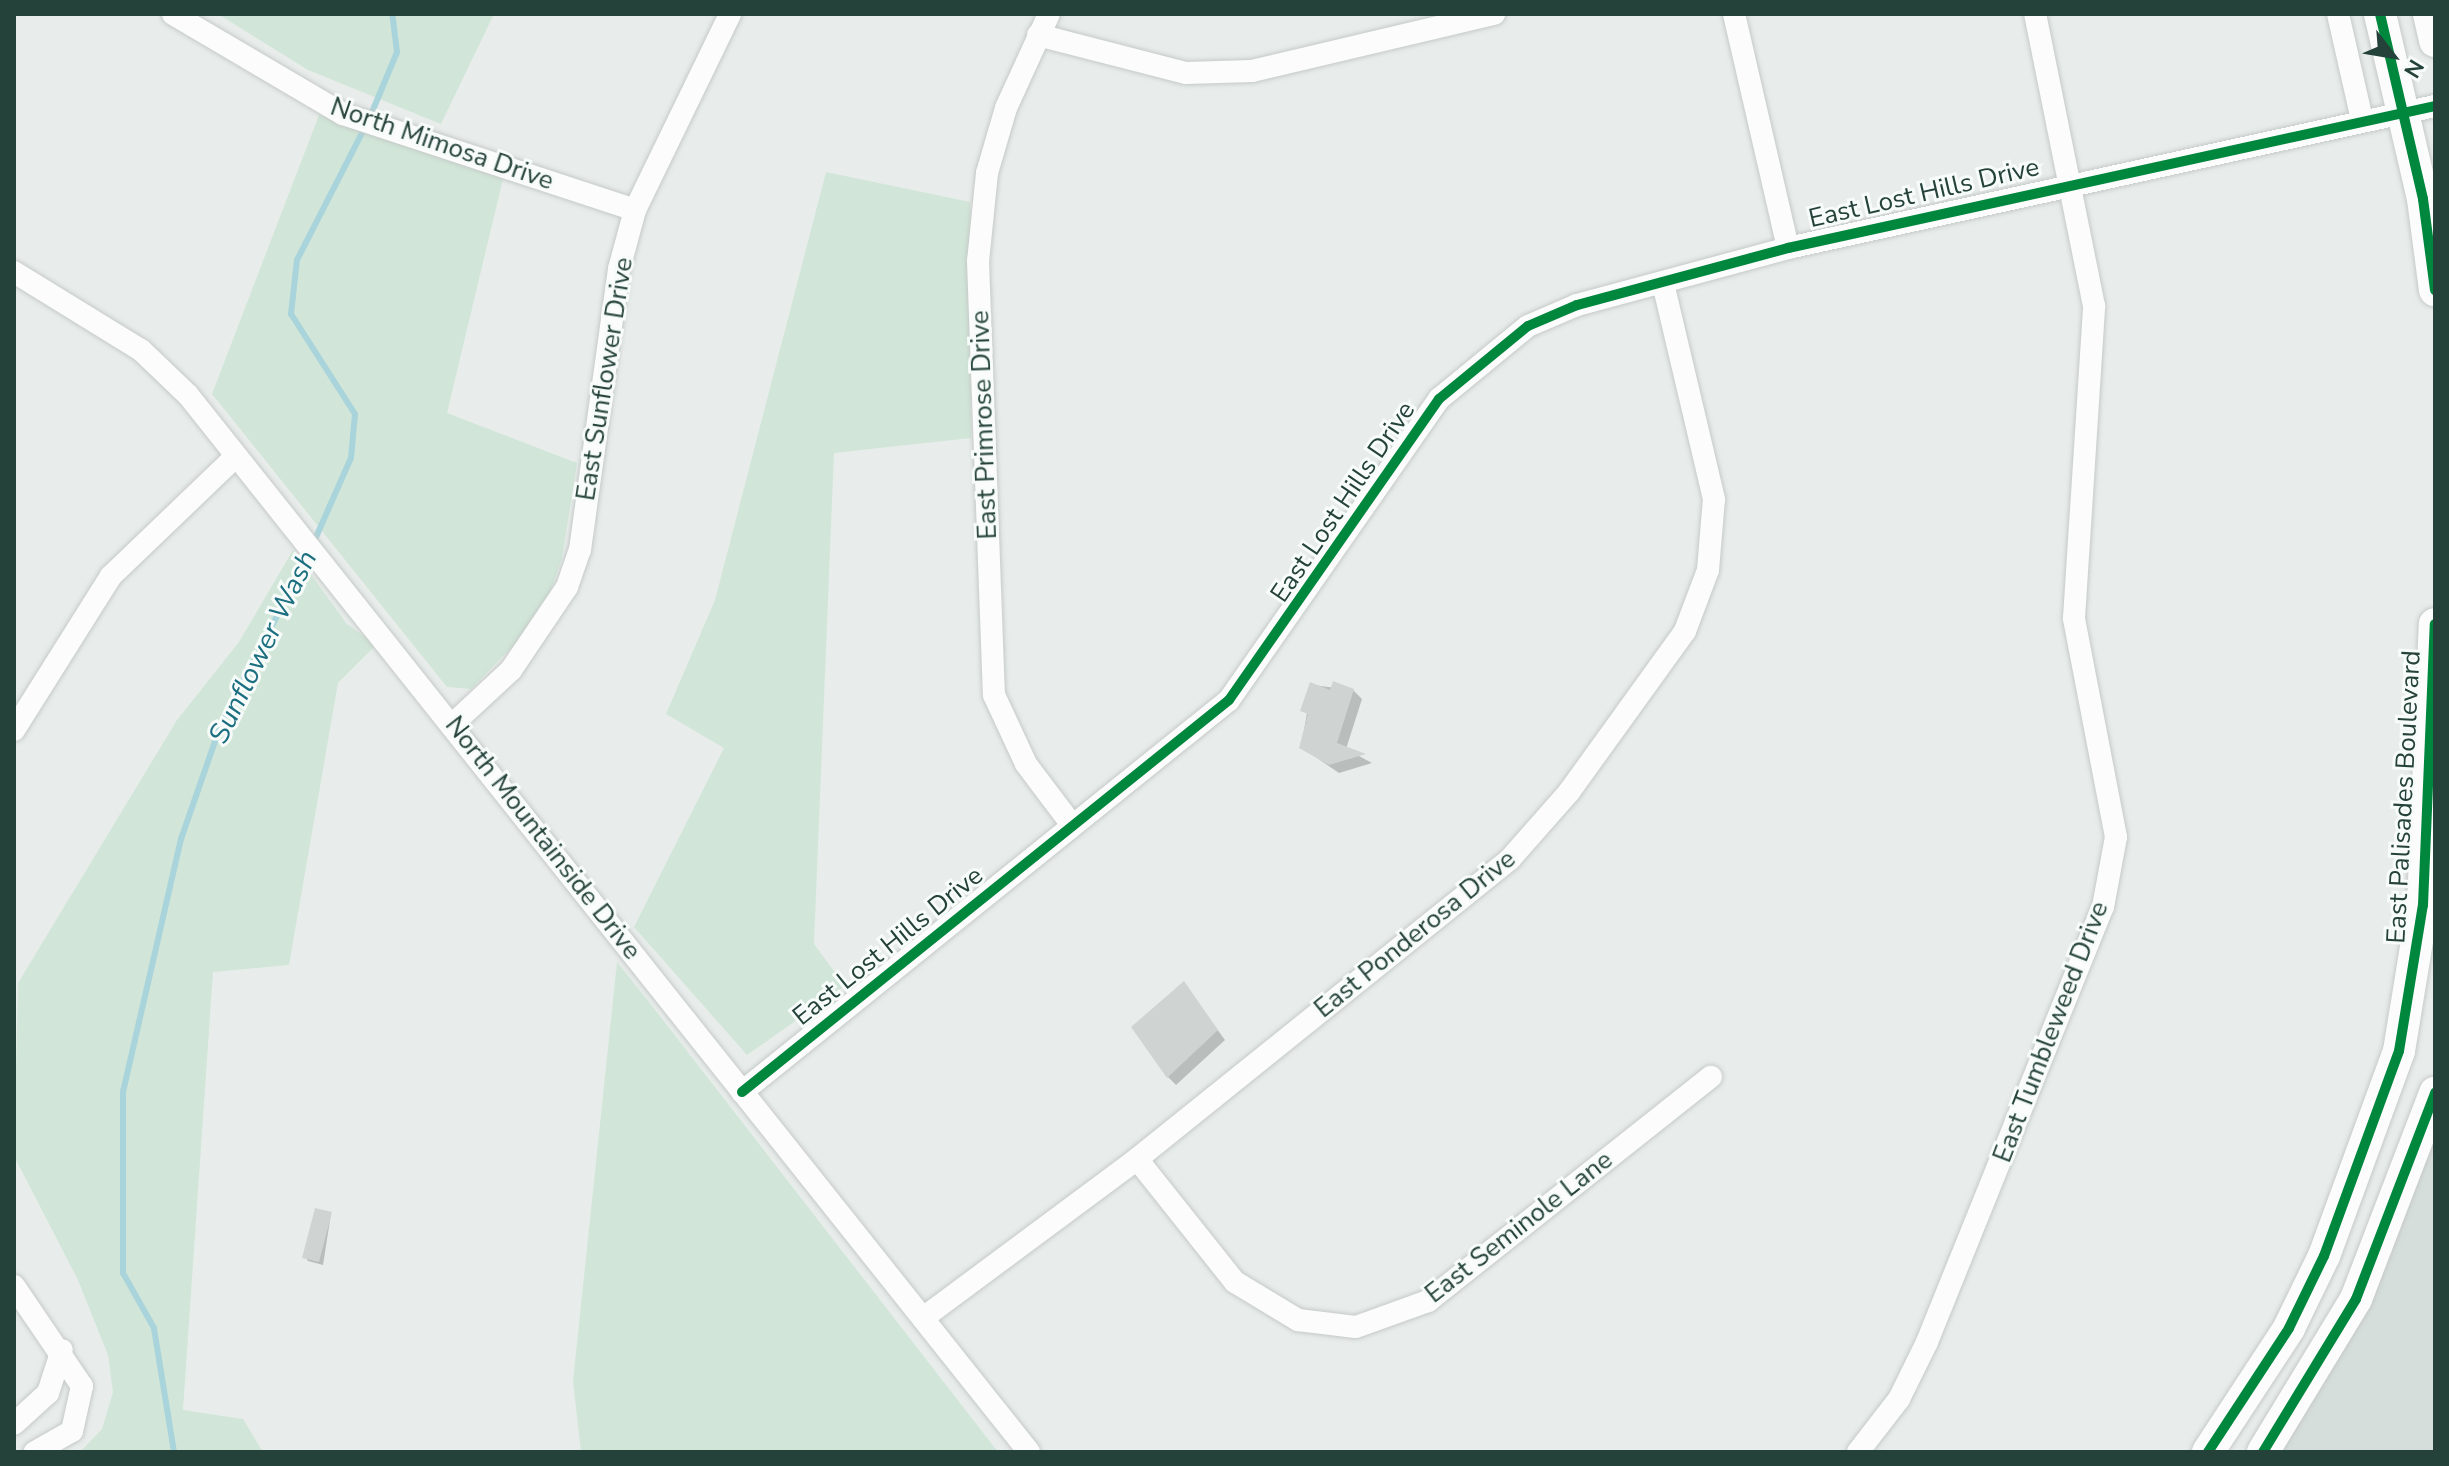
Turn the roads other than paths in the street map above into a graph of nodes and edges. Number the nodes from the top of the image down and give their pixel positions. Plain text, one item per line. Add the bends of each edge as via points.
1 (173, 14) edge
2 (730, 14) edge
3 (1049, 14) edge
4 (1494, 14) edge
5 (1734, 14) edge
6 (2035, 14) edge
7 (2338, 14) edge
8 (2380, 14) edge
9 (2429, 14) edge
10 (1038, 35) junction
11 (2435, 41) edge
12 (2435, 106) edge
13 (2402, 113) junction
14 (2362, 120) junction
15 (2074, 180) junction
16 (635, 210) junction
17 (1788, 248) junction
18 (14, 272) edge
19 (1663, 283) junction
20 (2435, 290) edge
21 (236, 456) junction
22 (2435, 624) edge
23 (454, 723) junction
24 (14, 730) edge
25 (2434, 749) edge
26 (2433, 796) edge
27 (1072, 825) junction
28 (1711, 1077) dead end
29 (742, 1092) junction
30 (2435, 1093) edge
31 (1137, 1159) junction
32 (14, 1286) edge
33 (923, 1318) junction
34 (62, 1350) junction
35 (14, 1424) edge
36 (35, 1452) edge
37 (1029, 1452) edge
38 (1858, 1452) edge
39 (2208, 1452) edge
40 (2263, 1452) edge

1 - 16 street, North Mimosa Drive via 343,114
2 - 16 street, East Sunflower Drive
3 - 10 street, East Primrose Drive
4 - 10 street via 1252,71 1186,73
5 - 17 street
6 - 15 street, East Tumbleweed Drive
7 - 14 street
8 - 13 street
9 - 11 street
10 - 27 street, East Primrose Drive via 987,173 978,261 994,695 1026,764
12 - 13 street, East Lost Hills Drive
13 - 14 street, East Lost Hills Drive
13 - 20 street
14 - 15 street, East Lost Hills Drive
15 - 17 street, East Lost Hills Drive
15 - 38 street, East Tumbleweed Drive via 2094,306 2074,618 2116,837 2103,907 1927,1342 1899,1399
16 - 23 street, East Sunflower Drive via 616,285 580,550 567,587 511,670
17 - 19 street, East Lost Hills Drive
18 - 21 street, North Mountainside Drive via 154,360
19 - 27 street, East Lost Hills Drive via 1577,305 1528,326 1482,358 1402,447 1229,700
19 - 31 street, East Ponderosa Drive via 1714,499 1708,570 1685,631 1569,792 1510,859
21 - 23 street, North Mountainside Drive
21 - 24 street via 111,576
22 - 25 street, East Palisades Boulevard
23 - 29 street, North Mountainside Drive
25 - 26 street, East Palisades Boulevard
26 - 39 street, East Palisades Boulevard via 2416,975 2361,1168 2289,1328
27 - 29 street, East Lost Hills Drive
28 - 31 street, East Seminole Lane via 1428,1301 1356,1327 1298,1320 1235,1282
29 - 33 street, North Mountainside Drive
30 - 40 street via 2356,1299
31 - 33 street, East Ponderosa Drive
32 - 34 street
33 - 37 street, North Mountainside Drive
34 - 35 street via 48,1393
34 - 36 street via 79,1377 82,1406 63,1440

